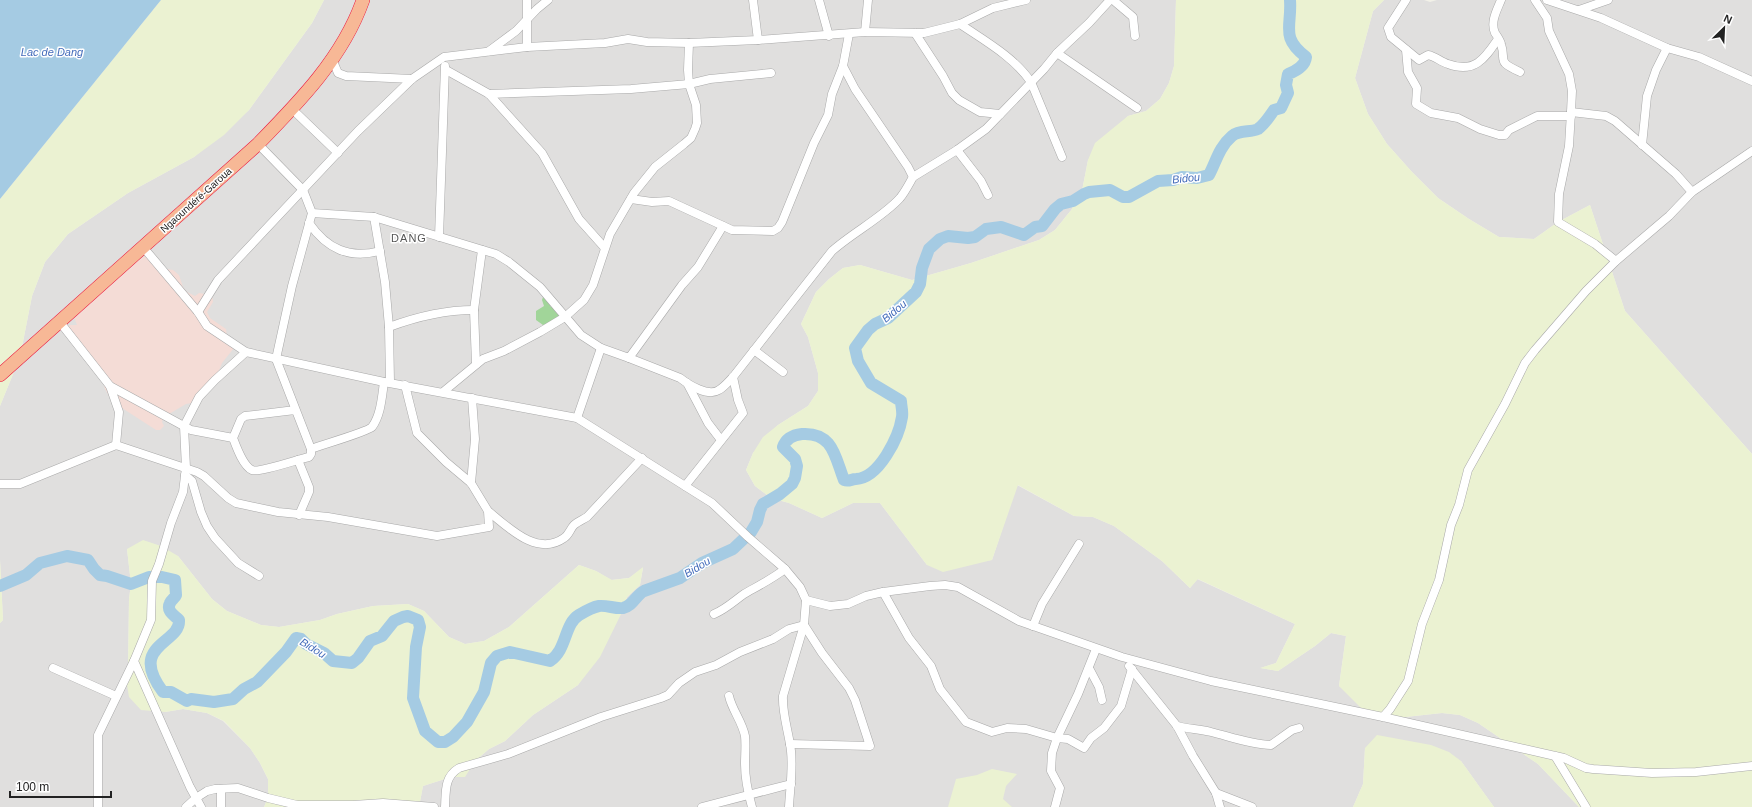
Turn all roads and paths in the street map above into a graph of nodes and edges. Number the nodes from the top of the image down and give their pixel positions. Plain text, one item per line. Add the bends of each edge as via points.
1 (363, 0) edge
2 (527, 0) edge
3 (548, 0) edge
4 (753, 0) edge
5 (819, 0) edge
6 (868, 0) edge
7 (1026, 0) edge
8 (1112, 0) edge
9 (1406, 0) edge
10 (1501, 0) edge
11 (1534, 0) edge
12 (1547, 0) edge
13 (1608, 0) edge
14 (1579, 10) junction
15 (526, 20) junction
16 (960, 24) junction
17 (865, 32) junction
18 (915, 33) junction
19 (849, 34) junction
20 (829, 36) junction
21 (1135, 36) dead end
22 (1498, 39) junction
23 (758, 40) junction
24 (689, 43) junction
25 (527, 47) junction
26 (1667, 48) junction
27 (1406, 50) junction
28 (486, 53) junction
29 (1057, 53) junction
30 (444, 57) junction
31 (332, 59) junction
32 (843, 66) junction
33 (446, 70) junction
34 (1520, 72) dead end
35 (771, 73) dead end
36 (412, 79) junction
37 (1752, 81) edge
38 (1031, 82) junction
39 (689, 84) junction
40 (489, 94) junction
41 (1137, 108) dead end
42 (292, 109) junction
43 (1000, 114) junction
44 (1571, 114) junction
45 (258, 144) junction
46 (1642, 145) junction
47 (957, 150) junction
48 (1752, 151) edge
49 (338, 153) junction
50 (1062, 157) dead end
51 (913, 177) junction
52 (302, 190) junction
53 (1692, 192) junction
54 (988, 195) dead end
55 (631, 199) junction
56 (312, 213) junction
57 (374, 217) junction
58 (309, 224) junction
59 (723, 226) junction
60 (439, 237) junction
61 (142, 248) junction
62 (604, 248) junction
63 (482, 250) junction
64 (380, 251) junction
65 (1616, 261) junction
66 (474, 310) junction
67 (198, 312) junction
68 (565, 317) junction
69 (58, 322) junction
70 (389, 327) junction
71 (601, 348) junction
72 (754, 350) junction
73 (246, 352) junction
74 (276, 358) junction
75 (629, 358) junction
76 (476, 364) junction
77 (783, 372) dead end
78 (0, 375) edge
79 (733, 377) junction
80 (387, 382) junction
81 (687, 383) junction
82 (110, 386) junction
83 (405, 386) junction
84 (443, 392) junction
85 (472, 398) junction
86 (295, 410) junction
87 (577, 418) junction
88 (184, 426) junction
89 (233, 438) junction
90 (721, 440) junction
91 (116, 445) junction
92 (311, 449) junction
93 (642, 458) junction
94 (298, 460) junction
95 (185, 472) junction
96 (471, 483) junction
97 (0, 484) edge
98 (685, 486) junction
99 (488, 511) junction
100 (299, 515) junction
101 (1079, 544) dead end
102 (785, 569) junction
103 (259, 576) dead end
104 (883, 592) junction
105 (806, 600) junction
106 (714, 614) dead end
107 (804, 625) junction
108 (1033, 626) junction
109 (1096, 649) junction
110 (1122, 657) junction
111 (134, 661) junction
112 (53, 668) dead end
113 (1089, 668) junction
114 (1132, 669) junction
115 (116, 696) junction
116 (728, 696) dead end
117 (1102, 700) dead end
118 (1383, 717) junction
119 (1177, 726) junction
120 (1299, 728) dead end
121 (1057, 738) junction
122 (790, 744) junction
123 (1556, 756) junction
124 (1752, 766) edge
125 (791, 784) junction
126 (221, 788) junction
127 (1216, 793) junction
128 (748, 794) junction
129 (196, 798) junction
130 (98, 807) edge
131 (186, 807) edge
132 (201, 807) edge
133 (221, 807) edge
134 (434, 807) edge
135 (445, 807) edge
136 (702, 807) edge
137 (752, 807) edge
138 (790, 807) edge
139 (1055, 807) edge
140 (1220, 807) edge
141 (1252, 807) edge
142 (1586, 807) edge

1 - 31 highway, Ngaoundéré-Garoua via 356,20
2 - 15 street
3 - 15 street
4 - 23 street
5 - 20 street
6 - 17 street
7 - 16 street via 993,8
8 - 21 street via 1132,17
8 - 29 street
9 - 27 street via 1388,28 1391,37
10 - 22 street via 1493,22
11 - 44 street via 1547,18 1549,31 1568,74 1572,91
12 - 14 street
13 - 14 street
14 - 26 street
15 - 25 street
15 - 28 street via 508,38
16 - 18 street via 936,31
16 - 38 street via 1010,60
17 - 18 street
17 - 19 street
18 - 43 street via 952,93 959,100 980,112
19 - 20 street
19 - 32 street
20 - 23 street
22 - 27 street via 1483,60 1470,65 1450,65 1428,55 1419,60
22 - 34 street via 1501,43 1503,62
23 - 24 street
24 - 25 street via 628,39 605,43
24 - 39 street
25 - 28 street
26 - 37 street via 1694,56
26 - 46 street via 1647,96
27 - 44 street via 1408,72 1417,88 1416,104 1431,113 1458,118 1499,135 1505,135 1509,130 1537,116
28 - 30 street
29 - 38 street
29 - 41 street
30 - 33 street
30 - 36 street
31 - 36 street via 338,73 346,76
31 - 42 highway, Ngaoundéré-Garoua
32 - 51 street
32 - 59 street via 825,120 778,228 773,231 745,231 730,230
33 - 40 street
33 - 60 street
35 - 39 street via 710,79
36 - 49 street
38 - 43 street
38 - 50 street
39 - 40 street via 631,89
39 - 55 street via 696,105 697,123 691,138 655,167
40 - 62 street via 542,153 579,219
42 - 45 highway, Ngaoundéré-Garoua
42 - 49 street
43 - 47 street
44 - 46 street via 1606,116
44 - 65 street via 1569,146 1559,194 1558,222 1595,244
45 - 52 street
45 - 61 highway, Ngaoundéré-Garoua
46 - 53 street via 1676,174
47 - 51 street
47 - 54 street via 981,181
48 - 53 street
49 - 52 street
51 - 72 street via 894,204 846,238 832,252
52 - 56 street
52 - 67 street via 218,280
53 - 65 street via 1669,216
55 - 59 street via 669,201
55 - 62 street
56 - 57 street
56 - 58 street
57 - 60 street
57 - 64 street
58 - 64 street via 317,235 336,249 359,254
58 - 74 street
59 - 75 street via 698,267 682,284
60 - 63 street
61 - 67 street
61 - 69 highway, Ngaoundéré-Garoua
62 - 68 street via 593,285 584,300
63 - 66 street
63 - 68 street via 496,254 524,273 540,287
64 - 70 street
65 - 118 street via 1534,350 1468,470 1459,506 1451,525 1439,580 1422,624 1408,681
66 - 70 street via 434,315
66 - 76 street
67 - 73 street via 206,326
68 - 71 street via 581,335
68 - 76 street
69 - 78 highway, Ngaoundéré-Garoua
69 - 82 street
70 - 80 street
71 - 75 street
71 - 87 street
72 - 77 street
72 - 79 street
73 - 74 street
73 - 88 street via 199,397
74 - 80 street
74 - 86 street
75 - 81 street
76 - 84 street
79 - 81 street via 715,392 704,391
79 - 90 street via 743,413
80 - 83 street
80 - 92 street via 375,422 369,430
81 - 90 street via 708,423
82 - 88 street
82 - 91 street via 119,412
83 - 84 street
83 - 96 street via 418,433
84 - 85 street
85 - 87 street
85 - 96 street via 475,439
86 - 89 street via 245,416 241,419
86 - 92 street
87 - 93 street
88 - 89 street via 196,431
88 - 95 street
89 - 94 street via 244,461 252,470
90 - 98 street
91 - 95 street
91 - 97 street via 20,484
92 - 94 street via 309,456
93 - 98 street
93 - 99 street via 587,517 574,525 560,541 533,543 511,530
94 - 100 street via 309,487
95 - 100 street via 204,476 236,503
95 - 103 street via 192,481 201,512 215,538 238,563
95 - 111 street via 183,492 154,577 151,620
96 - 99 street
98 - 102 street via 712,503
99 - 100 street via 489,527 437,536 328,517
101 - 108 street via 1042,604
102 - 105 street via 800,587
102 - 106 street
104 - 105 street via 848,604 830,606
104 - 108 street via 930,586 958,587 1007,616
104 - 121 street via 909,638 931,666 940,689 963,719 987,731 1020,728
105 - 107 street
107 - 122 street via 782,705
107 - 122 street via 849,688 870,746
107 - 135 street via 789,629 773,639 695,672 661,698 601,717 508,754 458,768 448,778
108 - 109 street
109 - 110 street
109 - 113 street
110 - 114 street
110 - 118 street via 1211,681
111 - 115 street
111 - 129 street
112 - 115 street
113 - 117 street via 1099,687
113 - 121 street
114 - 119 street
114 - 121 street via 1121,706 1085,747 1082,748 1068,739
115 - 130 street via 98,737
116 - 128 street via 744,735
118 - 123 street
119 - 120 street via 1272,745 1292,730
119 - 127 street
121 - 139 street via 1050,765 1060,788
122 - 125 street
123 - 124 street via 1593,770 1696,772
123 - 142 street
125 - 128 street
125 - 138 street
126 - 129 street via 207,791
126 - 133 street
126 - 134 street via 238,788 297,805 383,803
127 - 140 street
127 - 141 street
128 - 136 street
128 - 137 street
129 - 131 street
129 - 132 street

